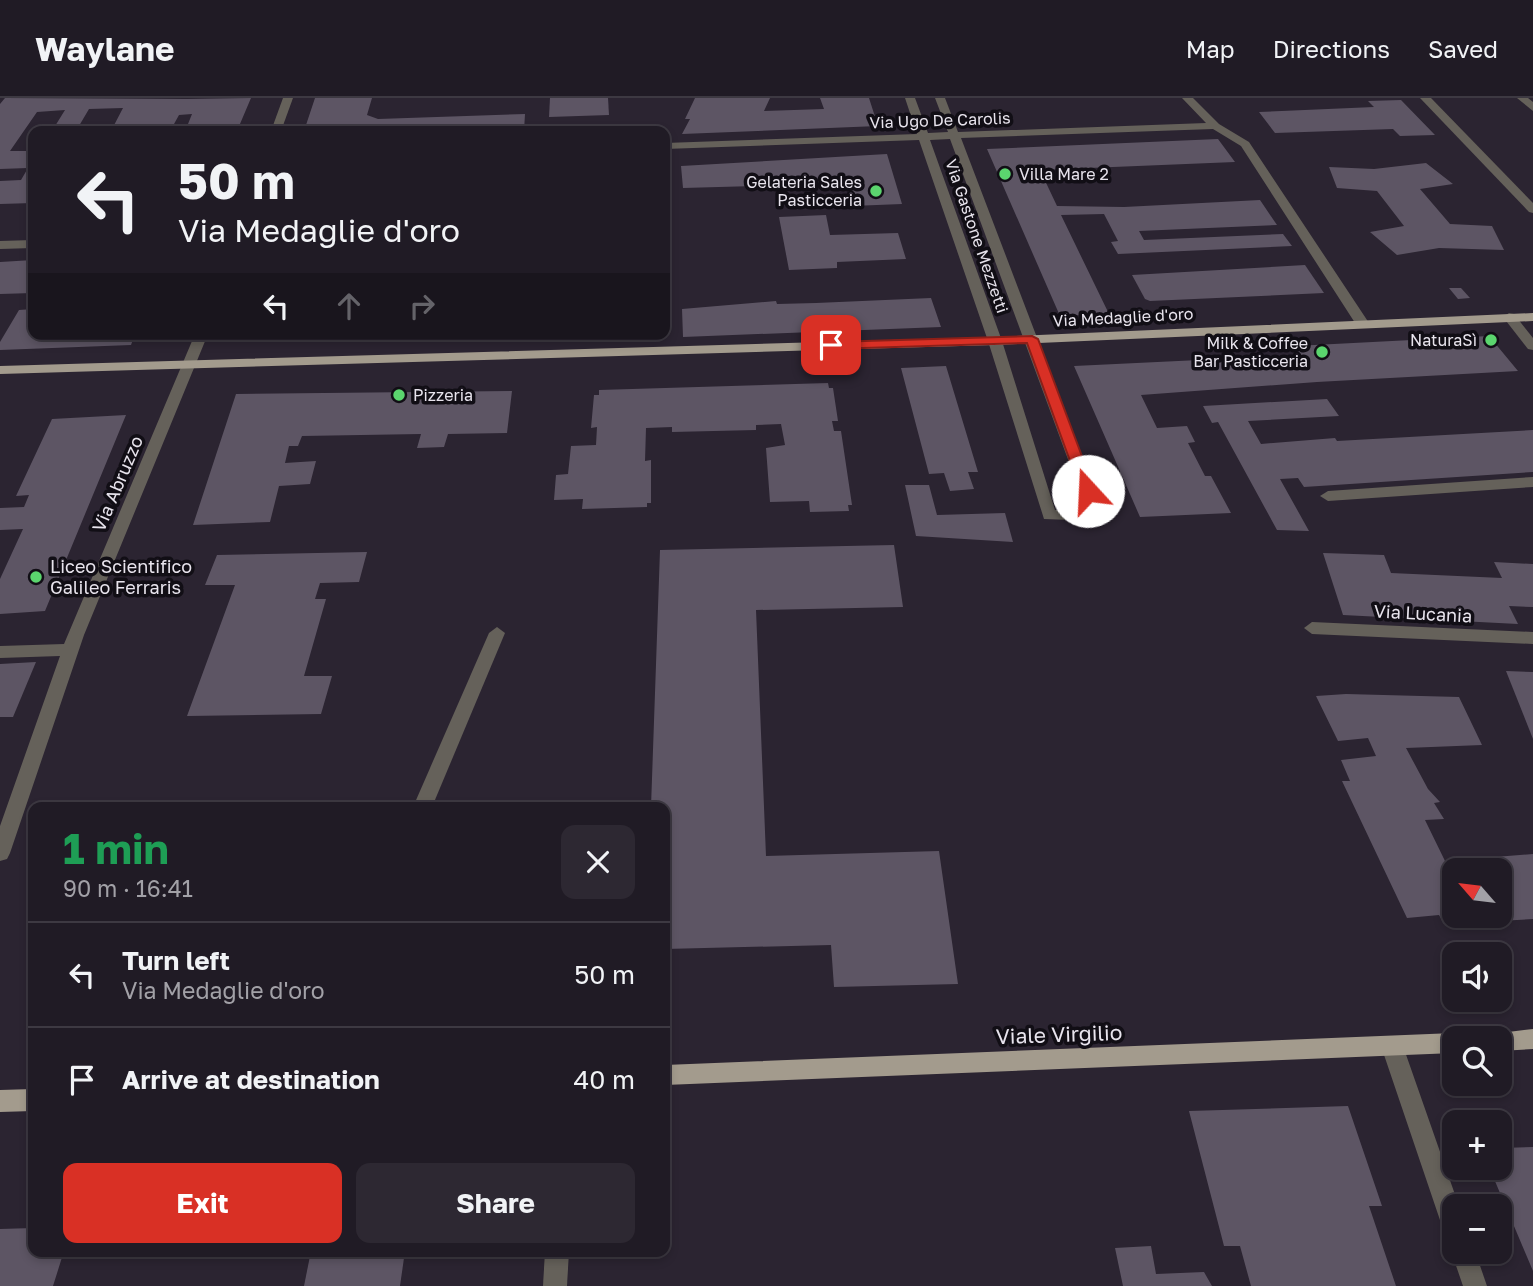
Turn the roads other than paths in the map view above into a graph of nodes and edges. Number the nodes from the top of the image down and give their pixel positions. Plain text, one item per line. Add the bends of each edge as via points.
1 (288, 98) edge
2 (910, 98) edge
3 (940, 98) edge
4 (1188, 98) edge
5 (1425, 98) edge
6 (1522, 98) edge
7 (1533, 108) edge
8 (278, 126) edge
9 (1215, 126) junction
10 (954, 136) junction
11 (923, 137) junction
12 (670, 146) edge
13 (1533, 210) edge
14 (28, 244) edge
15 (0, 246) edge
16 (1509, 317) junction
17 (1533, 317) edge
18 (1362, 323) junction
19 (1032, 339) junction
20 (200, 340) edge
21 (995, 341) junction
22 (1533, 346) edge
23 (192, 364) junction
24 (0, 370) edge
25 (1533, 482) edge
26 (1328, 496) dead end
27 (1312, 628) dead end
28 (497, 633) dead end
29 (1533, 638) edge
30 (71, 650) junction
31 (0, 652) edge
32 (424, 802) edge
33 (0, 853) edge
34 (1533, 1039) edge
35 (1512, 1040) edge
36 (1442, 1044) edge
37 (1392, 1046) junction
38 (670, 1074) edge
39 (28, 1100) edge
40 (0, 1101) edge
41 (1443, 1194) edge
42 (557, 1257) edge
43 (1467, 1264) edge
44 (555, 1286) edge
45 (1475, 1286) edge

1 - 8 street
2 - 11 street, Via Gastone Mezzetti
3 - 10 street, Via Gastone Mezzetti
4 - 9 street
5 - 13 street
6 - 7 street
9 - 10 street, Via Ugo De Carolis
9 - 18 street via 1245,144
10 - 11 street, Via Ugo De Carolis
10 - 19 street, Via Gastone Mezzetti
11 - 12 street, Via Ugo De Carolis
11 - 21 street, Via Gastone Mezzetti
14 - 15 street
16 - 17 main road, Via Medaglie d'oro
16 - 18 main road, Via Medaglie d'oro
16 - 22 street
18 - 19 main road, Via Medaglie d'oro
19 - 21 main road, Via Medaglie d'oro
19 - 21 street, Via Gastone Mezzetti via 1097,516 1049,515
20 - 23 street, Via Abruzzo
21 - 23 main road, Via Medaglie d'oro
23 - 24 main road, Via Medaglie d'oro
23 - 30 street, Via Abruzzo
25 - 26 street
27 - 29 street, Via Lucania
28 - 32 street
30 - 31 street
30 - 33 street, Via Abruzzo
34 - 35 main road
36 - 37 main road, Viale Virgilio
37 - 38 main road, Viale Virgilio
37 - 41 street
39 - 40 main road
42 - 44 street
43 - 45 street

